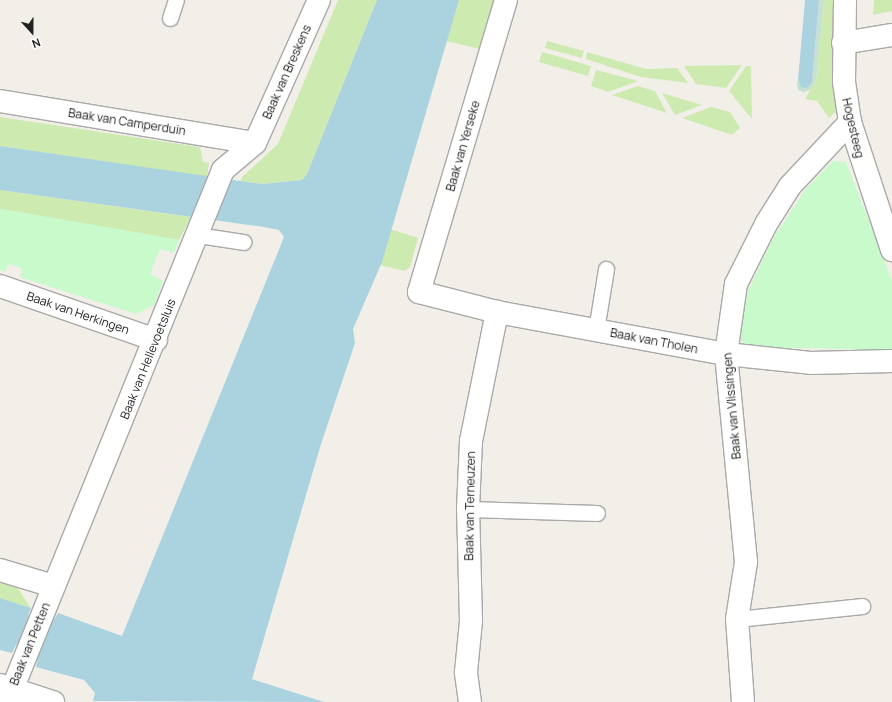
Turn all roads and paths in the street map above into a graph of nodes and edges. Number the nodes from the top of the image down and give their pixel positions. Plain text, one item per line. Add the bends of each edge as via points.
1 (176, 0) edge
2 (319, 0) edge
3 (506, 0) edge
4 (845, 0) edge
5 (170, 18) dead end
6 (892, 35) edge
7 (843, 43) junction
8 (0, 101) edge
9 (850, 122) junction
10 (255, 143) junction
11 (198, 235) junction
12 (243, 242) dead end
13 (892, 250) edge
14 (606, 269) dead end
15 (0, 286) edge
16 (419, 292) joint
17 (497, 312) junction
18 (596, 330) junction
19 (156, 340) junction
20 (726, 354) junction
21 (892, 361) edge
22 (468, 509) junction
23 (597, 513) dead end
24 (0, 570) edge
25 (53, 586) junction
26 (862, 606) dead end
27 (737, 618) junction
28 (6, 692) edge
29 (53, 702) edge
30 (470, 702) edge
31 (743, 702) edge

1 - 5 lane
2 - 10 street, Baak van Breskens
3 - 16 street, Baak van Yerseke
4 - 7 street, Hogesteeg
6 - 7 street
7 - 9 street, Hogesteeg
8 - 10 street, Baak van Camperduin
9 - 13 street, Hogesteeg
9 - 20 street, Baak van Vlissingen via 790,186 766,224 736,284
10 - 11 street, Baak van Hellevoetsluis via 223,170
11 - 12 lane
11 - 19 street, Baak van Hellevoetsluis
14 - 18 lane
15 - 19 street, Baak van Herkingen
16 - 17 street, Baak van Tholen
17 - 18 street, Baak van Tholen
17 - 22 street, Baak van Terneuzen via 471,441
18 - 20 street, Baak van Tholen
19 - 25 street, Baak van Hellevoetsluis
20 - 21 street, Baak van Tholen via 811,363
20 - 27 street, Baak van Vlissingen via 746,562
22 - 23 lane
22 - 30 street, Baak van Terneuzen via 471,621 466,685
24 - 25 street
25 - 28 street, Baak van Petten via 26,652
26 - 27 lane
27 - 31 street, Baak van Vlissingen
28 - 29 street

